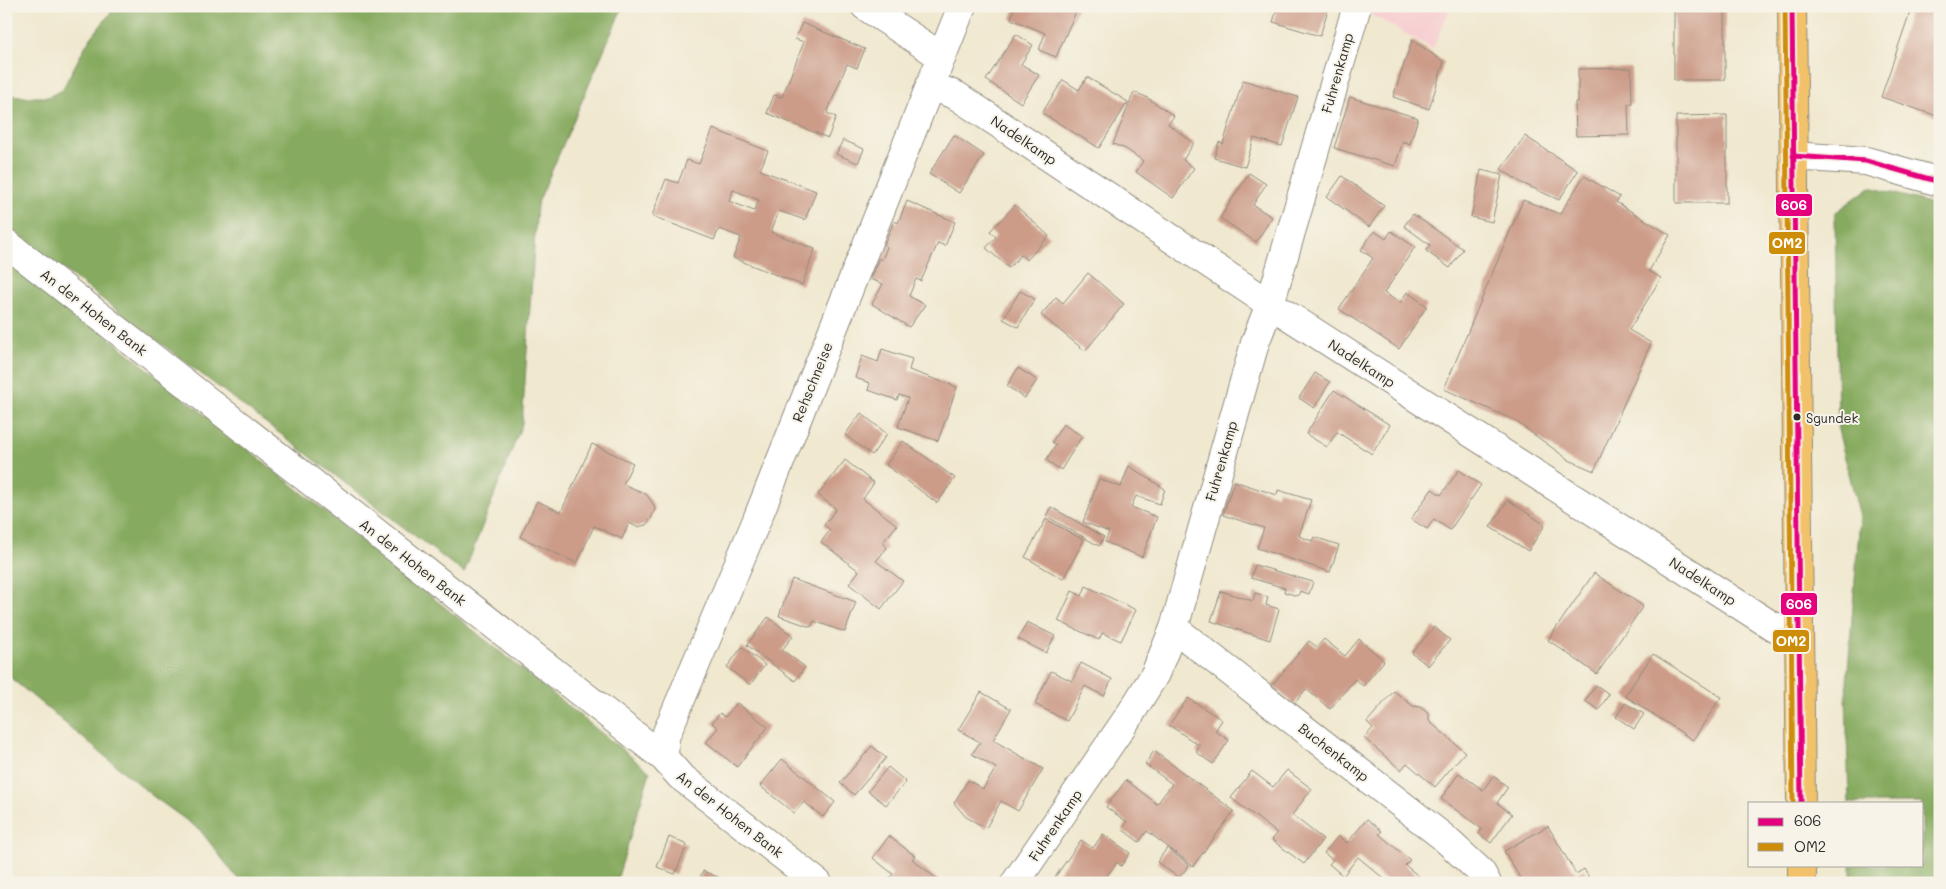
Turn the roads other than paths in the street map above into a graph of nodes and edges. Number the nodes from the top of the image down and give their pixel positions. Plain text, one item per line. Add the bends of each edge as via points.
1 (865, 6) edge
2 (962, 6) edge
3 (1357, 6) edge
4 (1792, 6) edge
5 (942, 57) junction
6 (930, 85) junction
7 (1793, 156) junction
8 (1940, 182) edge
9 (6, 244) edge
10 (1270, 304) junction
11 (1798, 627) junction
12 (1174, 628) junction
13 (664, 758) junction
14 (1801, 802) edge
15 (1802, 866) edge
16 (818, 883) edge
17 (1015, 883) edge
18 (1487, 883) edge
19 (1802, 883) edge

1 - 5 street
2 - 5 street, Rehschneise
3 - 10 street, Fuhrenkamp
4 - 7 main road
5 - 6 street, Rehschneise
6 - 10 street, Nadelkamp via 957,96
6 - 13 street, Rehschneise via 756,522 665,737
7 - 8 street via 1866,161
7 - 11 main road
9 - 13 street, An der Hohen Bank
10 - 11 street, Nadelkamp via 1774,626
10 - 12 street, Fuhrenkamp via 1255,344
11 - 14 main road
12 - 17 street, Fuhrenkamp via 1155,674 1132,713
12 - 18 street, Buchenkamp via 1442,836 1481,872
13 - 16 street, An der Hohen Bank via 680,776
15 - 19 main road

